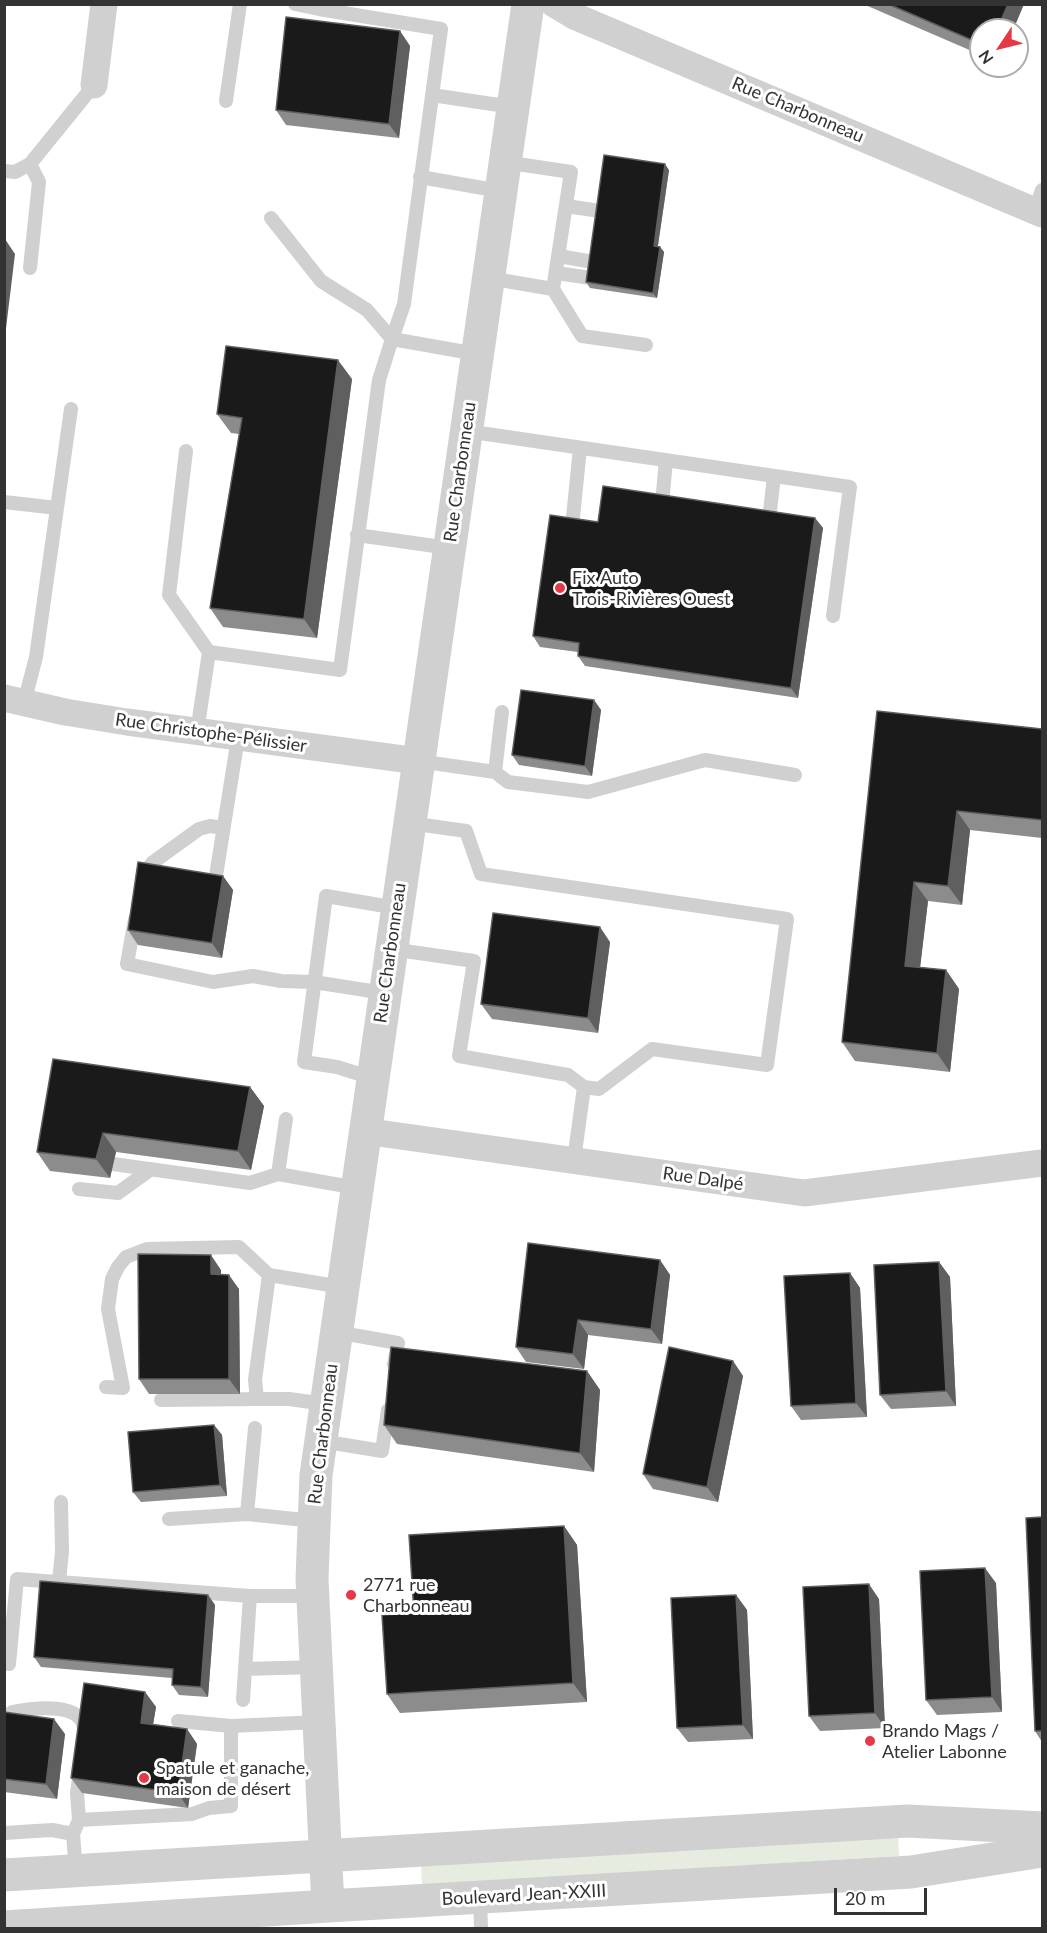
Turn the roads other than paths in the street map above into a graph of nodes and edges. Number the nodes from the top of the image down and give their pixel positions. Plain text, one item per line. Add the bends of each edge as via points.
1 (104, 4) edge
2 (240, 4) edge
3 (295, 4) edge
4 (528, 4) edge
5 (554, 4) edge
6 (319, 7) edge
7 (94, 85) joint
8 (432, 95) junction
9 (226, 101) dead end
10 (512, 107) junction
11 (30, 164) junction
12 (4, 171) edge
13 (502, 176) junction
14 (420, 177) junction
15 (1040, 205) edge
16 (566, 206) junction
17 (600, 212) edge
18 (271, 218) dead end
19 (559, 256) junction
20 (593, 262) edge
21 (30, 268) dead end
22 (556, 273) junction
23 (487, 278) junction
24 (591, 278) edge
25 (553, 289) junction
26 (392, 339) junction
27 (646, 345) dead end
28 (477, 354) junction
29 (71, 409) dead end
30 (466, 431) junction
31 (580, 448) junction
32 (186, 451) dead end
33 (666, 460) junction
34 (774, 476) junction
35 (4, 501) edge
36 (662, 504) edge
37 (57, 508) junction
38 (769, 520) edge
39 (572, 527) edge
40 (357, 535) junction
41 (449, 548) junction
42 (833, 616) dead end
43 (209, 652) junction
44 (14, 700) edge
45 (502, 712) dead end
46 (197, 732) junction
47 (238, 738) junction
48 (418, 761) junction
49 (495, 772) junction
50 (795, 775) dead end
51 (409, 823) junction
52 (223, 828) junction
53 (215, 882) edge
54 (397, 908) junction
55 (391, 948) junction
56 (314, 982) junction
57 (384, 993) junction
58 (372, 1078) junction
59 (584, 1088) junction
60 (286, 1119) dead end
61 (364, 1131) junction
62 (574, 1160) junction
63 (1042, 1162) edge
64 (113, 1164) edge
65 (151, 1169) junction
66 (278, 1174) junction
67 (357, 1188) junction
68 (79, 1189) dead end
69 (268, 1275) junction
70 (342, 1287) junction
71 (336, 1332) junction
72 (393, 1375) edge
73 (106, 1387) dead end
74 (390, 1396) edge
75 (257, 1399) junction
76 (161, 1401) edge
77 (326, 1404) junction
78 (255, 1428) dead end
79 (321, 1441) junction
80 (61, 1502) dead end
81 (247, 1514) junction
82 (169, 1519) dead end
83 (314, 1521) junction
84 (59, 1582) junction
85 (250, 1596) junction
86 (312, 1596) junction
87 (9, 1664) dead end
88 (315, 1667) junction
89 (245, 1668) junction
90 (243, 1700) dead end
91 (12, 1712) edge
92 (178, 1721) dead end
93 (319, 1722) junction
94 (231, 1726) junction
95 (79, 1820) junction
96 (1042, 1828) edge
97 (4, 1833) edge
98 (73, 1834) junction
99 (1042, 1851) edge
100 (326, 1855) junction
101 (76, 1871) junction
102 (4, 1875) edge
103 (328, 1905) junction
104 (481, 1913) edge
105 (118, 1924) edge
106 (4, 1927) edge

1 - 7 street
2 - 9 lane
3 - 6 lane
4 - 10 street, Rue Charbonneau
5 - 15 street, Rue Charbonneau via 574,16
6 - 8 lane via 441,29
7 - 11 lane
8 - 10 lane
8 - 14 lane
10 - 13 street, Rue Charbonneau
11 - 12 lane via 15,172
11 - 21 lane via 39,182
13 - 14 lane
13 - 16 lane via 571,172
13 - 23 street, Rue Charbonneau
14 - 26 lane via 404,304
16 - 17 lane
16 - 19 lane
18 - 26 lane via 321,281 367,310
19 - 20 lane
19 - 22 lane
22 - 24 lane
22 - 25 lane
23 - 25 lane
23 - 28 street, Rue Charbonneau
25 - 27 lane via 582,336
26 - 28 lane
26 - 40 lane via 379,380
28 - 30 street, Rue Charbonneau
29 - 37 lane
30 - 31 lane
30 - 41 street, Rue Charbonneau
31 - 33 lane
31 - 39 lane
32 - 43 lane via 169,594
33 - 34 lane
33 - 36 lane
34 - 38 lane
34 - 42 lane via 850,487
35 - 37 lane
37 - 44 lane via 36,657
40 - 41 lane
40 - 43 lane via 340,670
41 - 48 street, Rue Charbonneau
43 - 46 lane
44 - 46 street, Rue Christophe-Pélissier via 75,714
45 - 49 lane
46 - 47 street, Rue Christophe-Pélissier
47 - 48 street, Rue Christophe-Pélissier
47 - 52 lane
48 - 49 lane
48 - 51 street, Rue Charbonneau
49 - 50 lane via 508,782 588,792 705,760
51 - 54 street, Rue Charbonneau
51 - 59 lane via 466,831 481,874 787,919 767,1065 652,1049 599,1089
52 - 53 lane
52 - 56 lane via 199,829 152,863 143,875 127,964 213,982 253,976
54 - 55 street, Rue Charbonneau
54 - 56 lane via 326,896
55 - 57 street, Rue Charbonneau
55 - 59 lane via 474,961 459,1056 568,1075
56 - 57 lane
56 - 58 lane via 304,1062
57 - 58 street, Rue Charbonneau
58 - 61 street, Rue Charbonneau
59 - 62 lane
60 - 66 lane
61 - 62 street, Rue Dalpé
61 - 67 street, Rue Charbonneau
62 - 63 street, Rue Dalpé via 804,1193
64 - 65 lane
65 - 66 lane via 250,1183
65 - 68 lane via 118,1193
66 - 67 lane
67 - 70 street, Rue Charbonneau
69 - 70 lane
69 - 73 lane via 239,1247 154,1248 126,1257 112,1279 108,1309 123,1388
69 - 75 lane via 255,1380
70 - 71 street, Rue Charbonneau
71 - 72 lane via 398,1342
71 - 77 street, Rue Charbonneau
74 - 79 lane via 382,1451
75 - 76 lane
75 - 77 lane
77 - 79 street, Rue Charbonneau
78 - 81 lane
79 - 83 street, Rue Charbonneau
80 - 84 lane
81 - 82 lane
81 - 83 lane
83 - 86 street, Rue Charbonneau
84 - 85 lane
84 - 87 lane via 17,1579
85 - 86 lane
85 - 89 lane
86 - 88 street, Rue Charbonneau
88 - 89 lane
88 - 93 street, Rue Charbonneau
89 - 90 lane
91 - 95 lane via 54,1708 74,1713 85,1728 77,1793
92 - 94 lane
93 - 94 lane
93 - 100 street, Rue Charbonneau
94 - 95 lane via 231,1806 192,1814
95 - 98 lane
96 - 100 street via 908,1821
97 - 98 lane via 51,1830
98 - 101 lane
99 - 104 street, Boulevard Jean-XXIII via 911,1872
100 - 101 street
100 - 103 street, Rue Charbonneau
101 - 102 street
103 - 104 street, Boulevard Jean-XXIII
103 - 105 street, Boulevard Jean-XXIII
105 - 106 street, Boulevard Jean-XXIII

